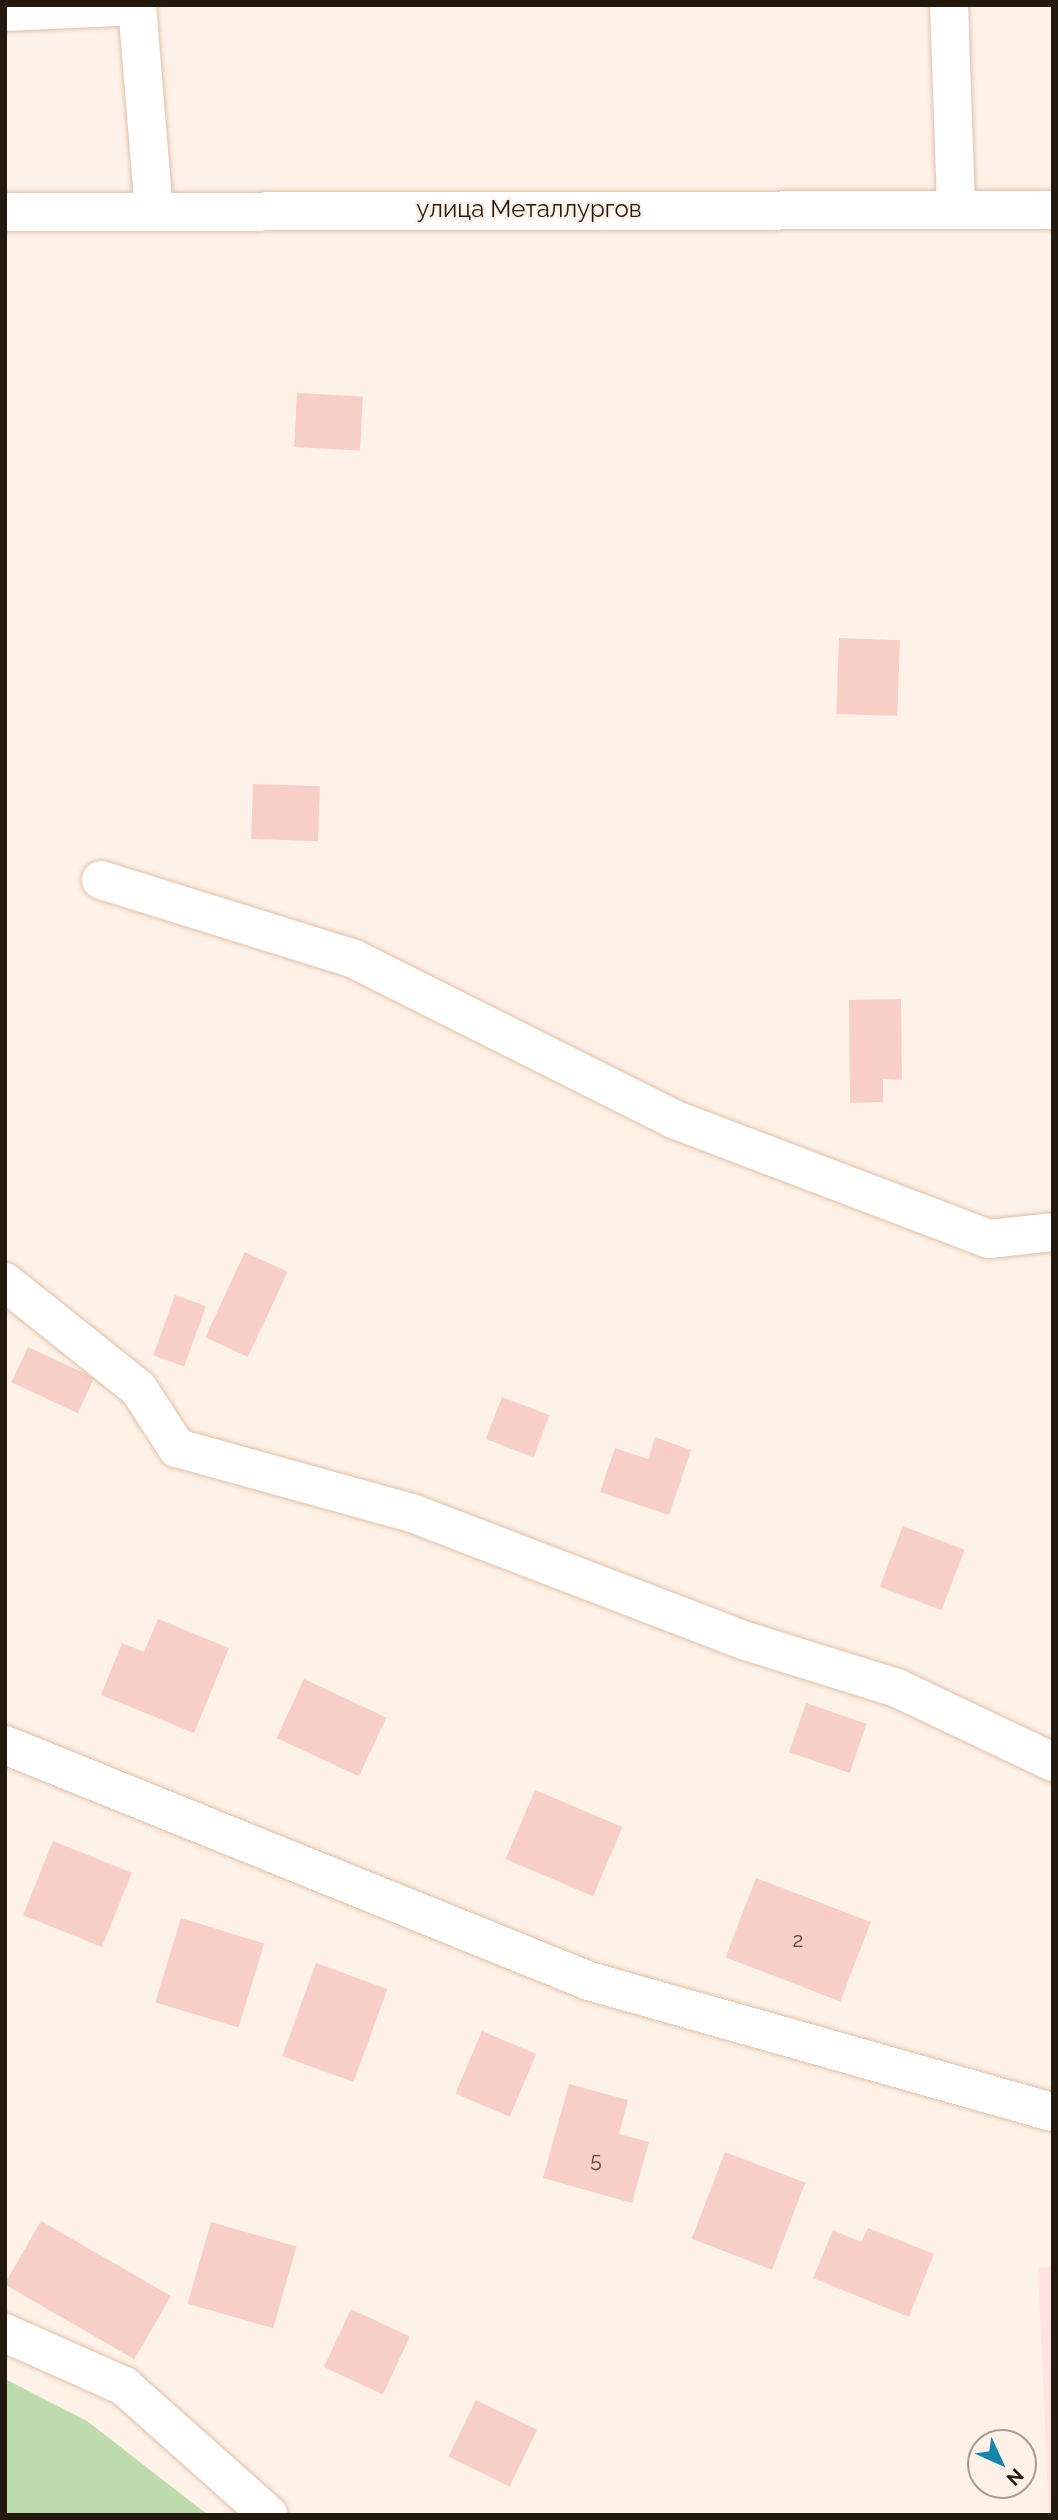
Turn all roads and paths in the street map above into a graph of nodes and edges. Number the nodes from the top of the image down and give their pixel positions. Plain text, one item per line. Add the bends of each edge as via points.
1 (949, 5) edge
2 (137, 6) edge
3 (5, 12) edge
4 (956, 208) junction
5 (154, 209) junction
6 (1053, 210) edge
7 (5, 212) edge
8 (101, 880) dead end
9 (1053, 1232) edge
10 (5, 1282) edge
11 (5, 1745) edge
12 (1053, 1762) edge
13 (1053, 2112) edge
14 (5, 2333) edge
15 (269, 2515) edge

1 - 4 street
2 - 3 street
2 - 5 street
4 - 5 street, улица Металлургов
4 - 6 street, улица Металлургов
5 - 7 street, улица Металлургов
8 - 9 street via 354,959 673,1119 989,1239
10 - 12 street via 138,1388 177,1448 412,1513 746,1641 897,1688
11 - 13 street via 589,1981
14 - 15 street via 124,2386

